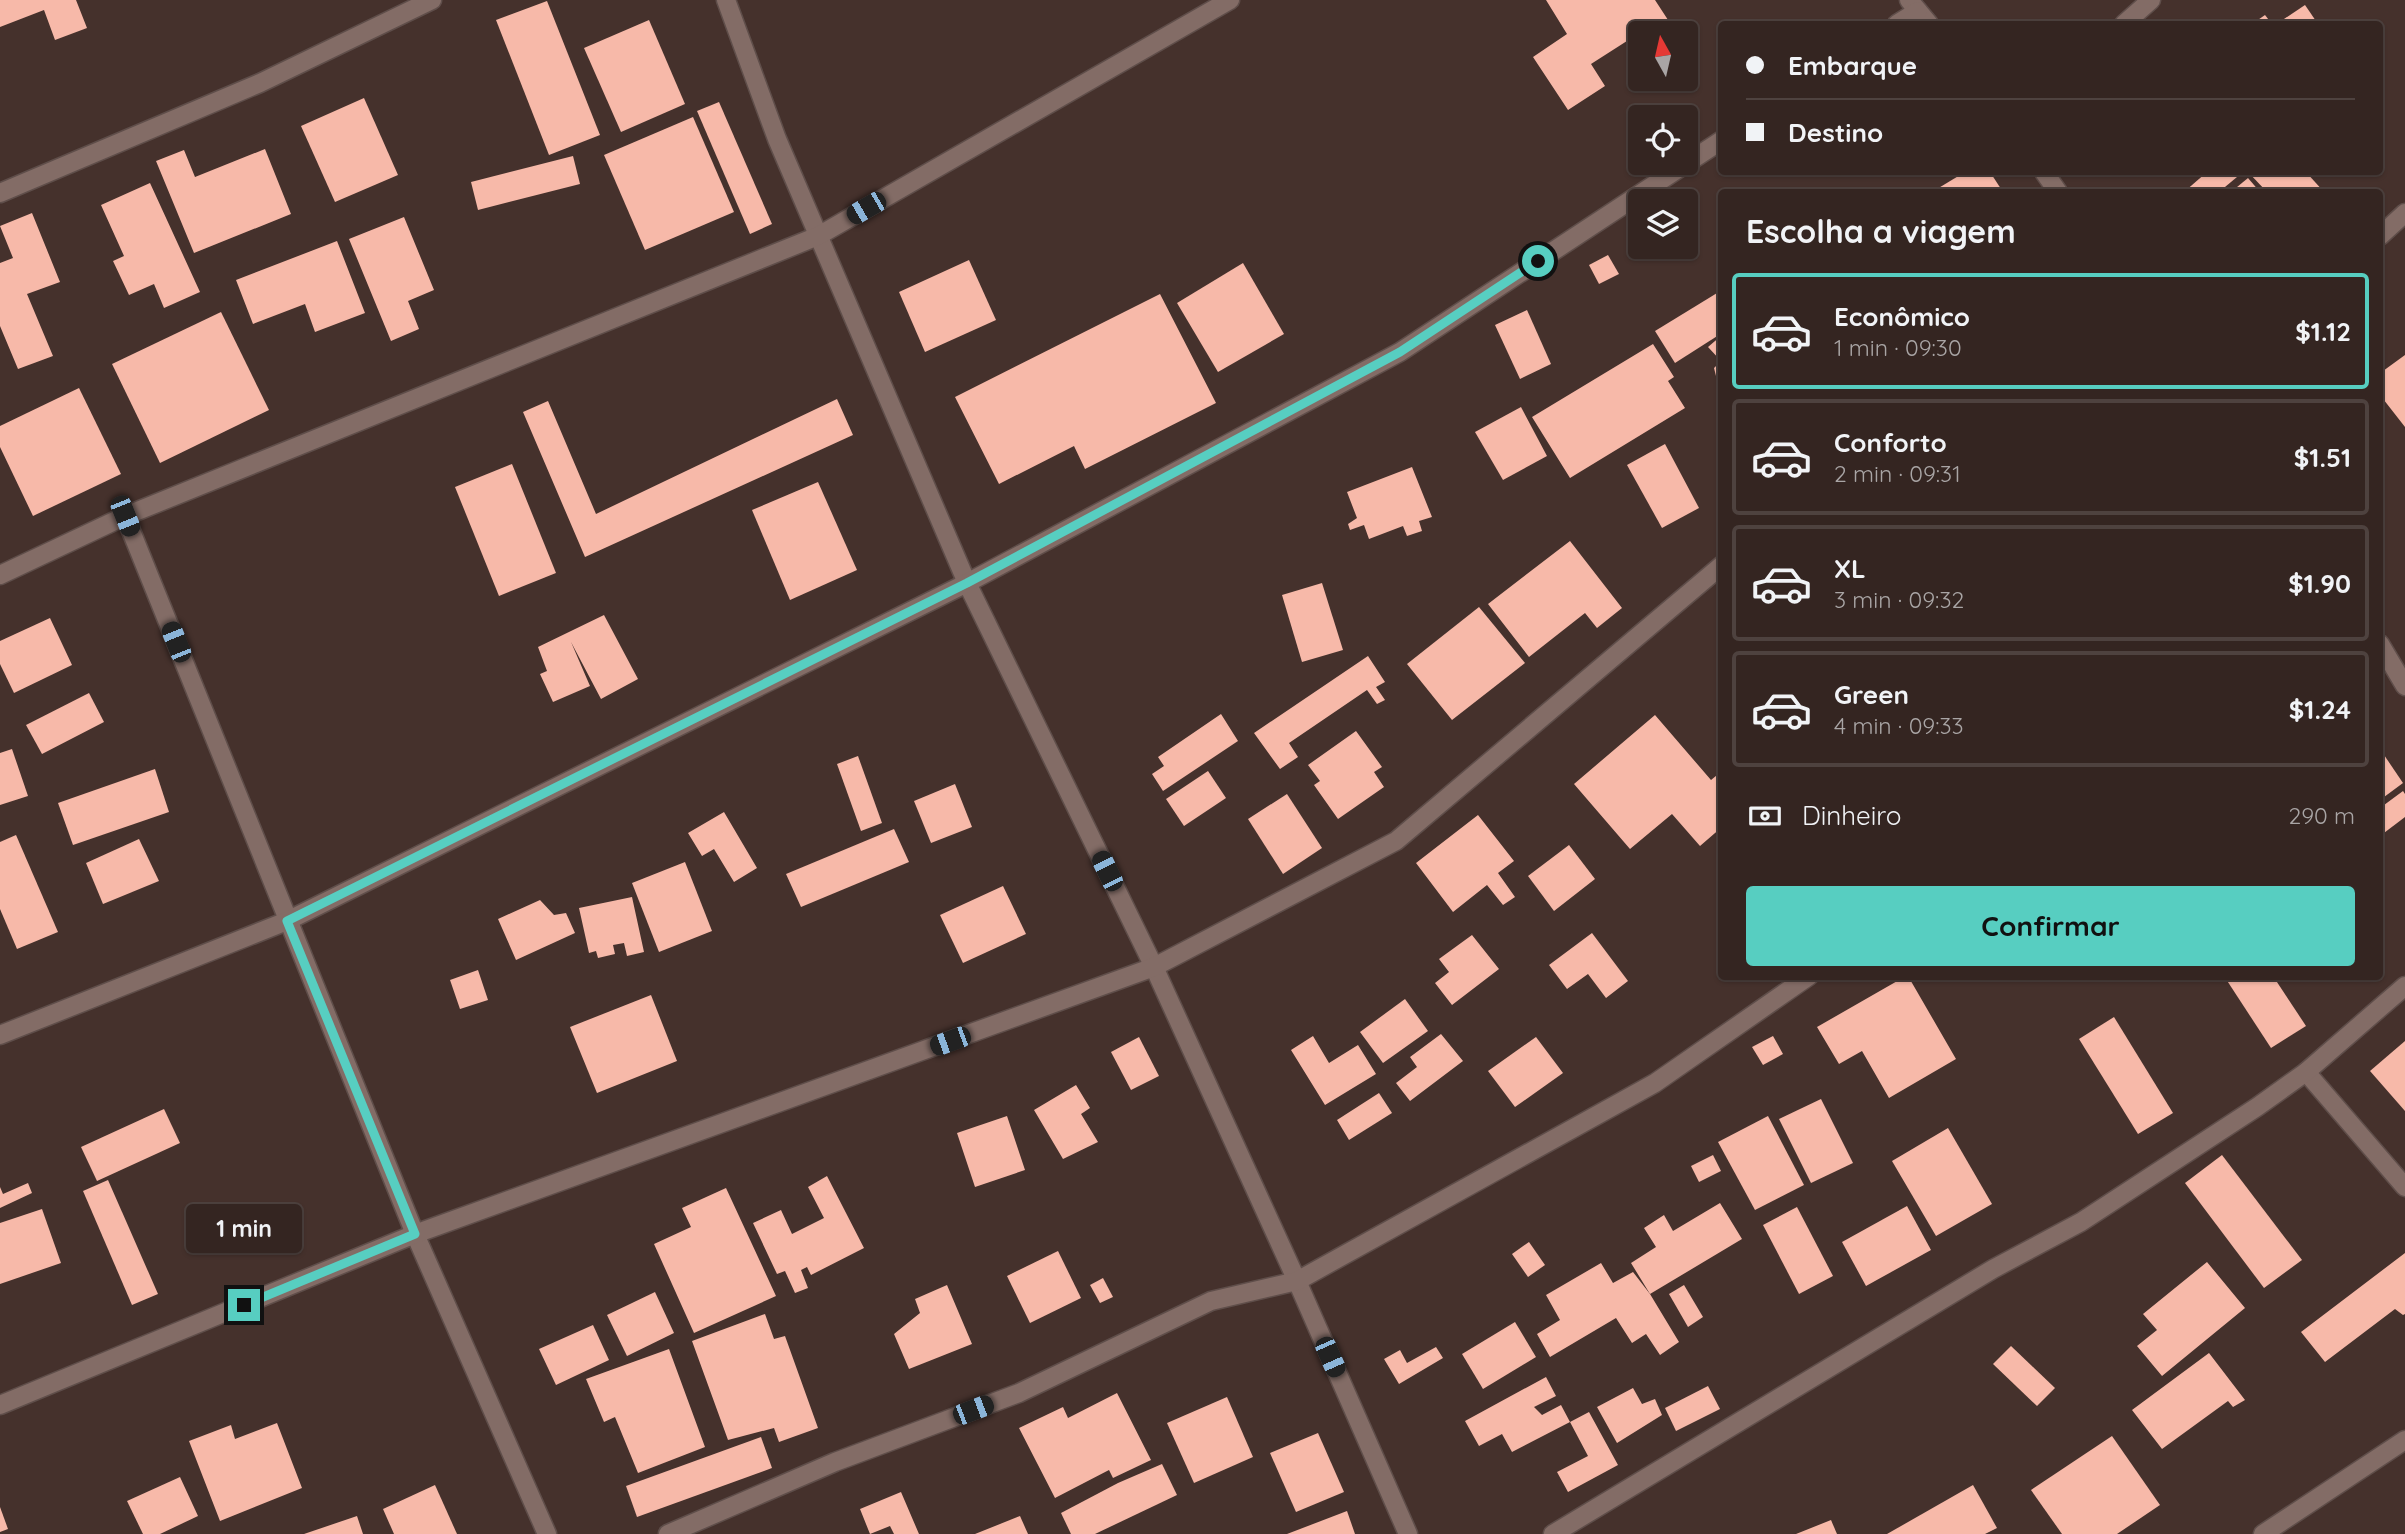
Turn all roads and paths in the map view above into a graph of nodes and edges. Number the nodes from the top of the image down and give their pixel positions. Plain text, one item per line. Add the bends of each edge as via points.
1 (432, 0) edge
2 (726, 0) edge
3 (1230, 0) edge
4 (2151, 0) edge
5 (1919, 12) edge
6 (1903, 21) edge
7 (2127, 21) edge
8 (1718, 143) edge
9 (0, 193) edge
10 (2405, 213) edge
11 (2383, 233) edge
12 (818, 236) junction
13 (125, 516) junction
14 (1718, 568) edge
15 (0, 575) edge
16 (967, 583) junction
17 (2383, 645) edge
18 (2399, 658) edge
19 (2405, 686) edge
20 (287, 921) junction
21 (1154, 967) junction
22 (1803, 980) edge
23 (2405, 986) edge
24 (0, 1035) edge
25 (2306, 1072) junction
26 (2404, 1184) edge
27 (415, 1234) junction
28 (1297, 1281) junction
29 (0, 1405) edge
30 (2405, 1440) edge
31 (547, 1534) edge
32 (668, 1534) edge
33 (1408, 1534) edge
34 (1553, 1534) edge
35 (2263, 1534) edge

1 - 9 street via 260,83
2 - 12 street
3 - 12 street
4 - 7 street
5 - 6 street
8 - 16 street via 1400,352
10 - 11 street
12 - 13 street
12 - 16 street
13 - 15 street
13 - 20 street
14 - 21 street via 1396,841
16 - 20 street
16 - 21 street
17 - 18 street
18 - 19 street
20 - 24 street
20 - 27 street
21 - 27 street
21 - 28 street
22 - 28 street via 1655,1083
23 - 25 street
25 - 26 street
25 - 34 street via 2081,1222 1993,1269
27 - 29 street
27 - 31 street
28 - 32 street via 1211,1301 1019,1393 835,1462
28 - 33 street
30 - 35 street

